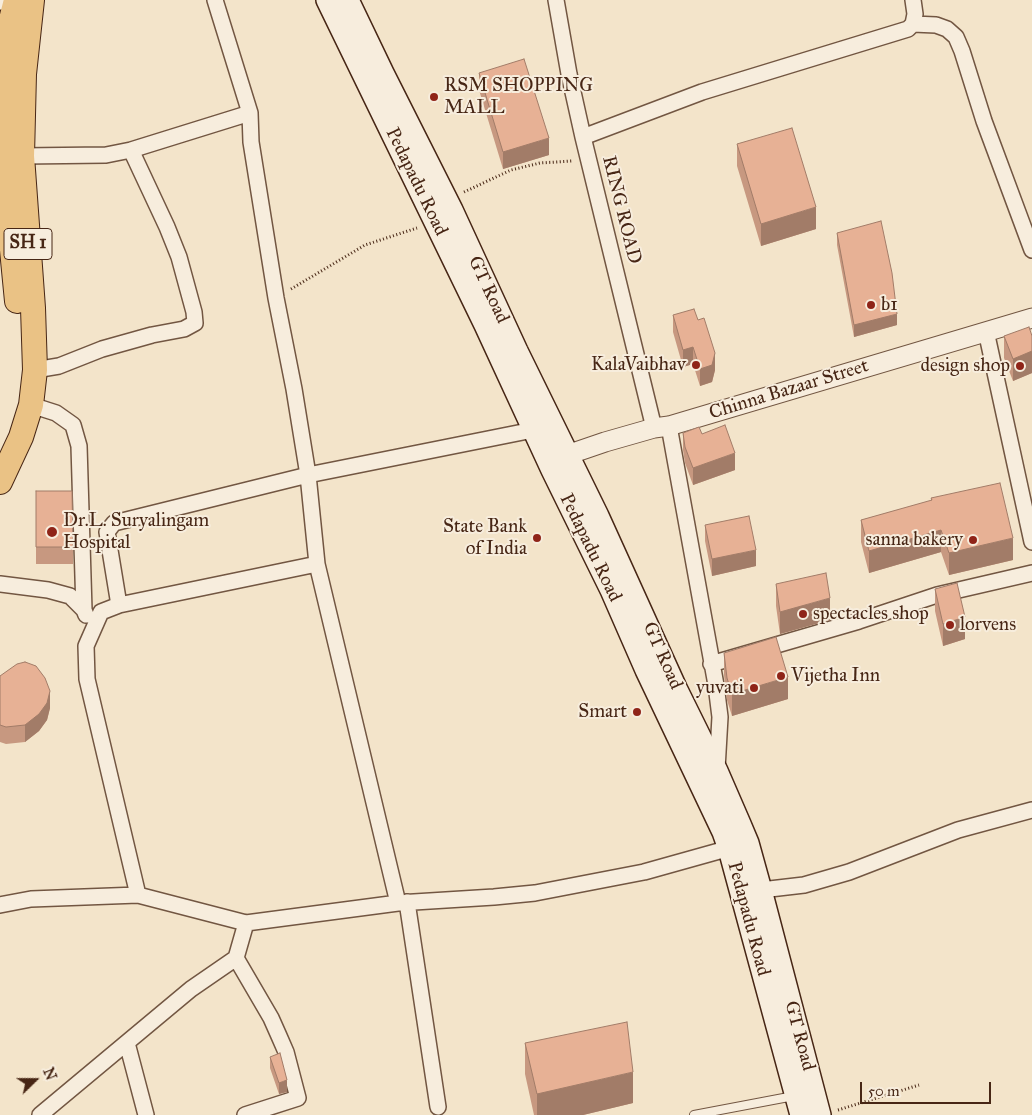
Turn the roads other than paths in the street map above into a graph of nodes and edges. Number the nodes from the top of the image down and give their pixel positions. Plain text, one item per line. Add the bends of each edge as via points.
1 (5, 0) edge
2 (16, 0) edge
3 (32, 0) edge
4 (215, 0) edge
5 (327, 0) edge
6 (348, 0) edge
7 (556, 0) edge
8 (913, 0) edge
9 (0, 2) edge
10 (914, 24) junction
11 (250, 113) junction
12 (583, 138) junction
13 (130, 150) junction
14 (22, 156) junction
15 (10, 190) edge
16 (443, 216) junction
17 (1032, 250) edge
18 (1032, 318) edge
19 (986, 331) junction
20 (35, 370) junction
21 (31, 405) junction
22 (662, 427) junction
23 (533, 430) junction
24 (0, 447) edge
25 (567, 455) junction
26 (552, 470) junction
27 (308, 475) junction
28 (0, 482) edge
29 (1032, 542) edge
30 (317, 564) junction
31 (1032, 573) edge
32 (0, 584) edge
33 (119, 605) junction
34 (84, 610) junction
35 (92, 631) junction
36 (711, 664) junction
37 (717, 771) junction
38 (1032, 810) edge
39 (739, 846) junction
40 (761, 890) junction
41 (138, 895) junction
42 (403, 902) junction
43 (0, 905) edge
44 (246, 923) junction
45 (236, 958) junction
46 (127, 1042) junction
47 (799, 1105) edge
48 (438, 1107) dead end
49 (825, 1114) edge
50 (40, 1115) edge
51 (146, 1115) edge
52 (245, 1115) edge
53 (694, 1115) edge

1 - 9 street
2 - 15 main road, SH 1 via 8,51 5,178
3 - 14 main road, SH 1 via 24,74
4 - 11 street
5 - 16 main road, Pedapadu Road
6 - 16 main road, GT Road
7 - 12 street, RING ROAD
8 - 10 street
10 - 12 street via 902,31 702,92
10 - 17 street via 936,25 956,37
11 - 13 street
11 - 27 street via 251,142
12 - 22 street, RING ROAD
13 - 14 street via 106,155
13 - 20 street via 179,257 195,323 184,329 102,349 60,366
14 - 15 main road, SH 1
15 - 20 main road, SH 1 via 33,308
15 - 24 main road, SH 1 via 8,220 21,359 12,418
16 - 23 main road, Pedapadu Road via 485,325
16 - 25 main road, GT Road
18 - 19 street, Chinna Bazaar Street
19 - 22 street, Chinna Bazaar Street
19 - 29 street
20 - 21 main road, SH 1
21 - 28 main road, SH 1 via 21,437
21 - 34 street via 56,413 73,425 79,446
22 - 25 street, Chinna Bazaar Street
22 - 36 street, RING ROAD
23 - 26 main road, Pedapadu Road
23 - 27 street
25 - 26 street, Chinna Bazaar Street
25 - 37 main road, GT Road
26 - 39 main road, Pedapadu Road via 699,780
27 - 30 street
27 - 33 street via 114,523 108,532
30 - 33 street
30 - 42 street
31 - 36 street via 937,595
32 - 34 street via 70,596
33 - 35 street via 101,612
34 - 35 street
35 - 41 street via 86,646 87,679
36 - 37 street, RING ROAD via 720,717
37 - 39 main road, GT Road
38 - 40 street via 958,830 849,872 804,884
39 - 40 main road, GT Road
39 - 42 street via 644,872 536,893
39 - 47 main road, Pedapadu Road
40 - 49 main road, GT Road
41 - 43 street via 31,899
41 - 44 street
42 - 44 street
42 - 48 street
44 - 45 street
45 - 46 street via 191,989
45 - 52 street via 279,1036 298,1098
46 - 50 street
46 - 51 street
47 - 53 lane

